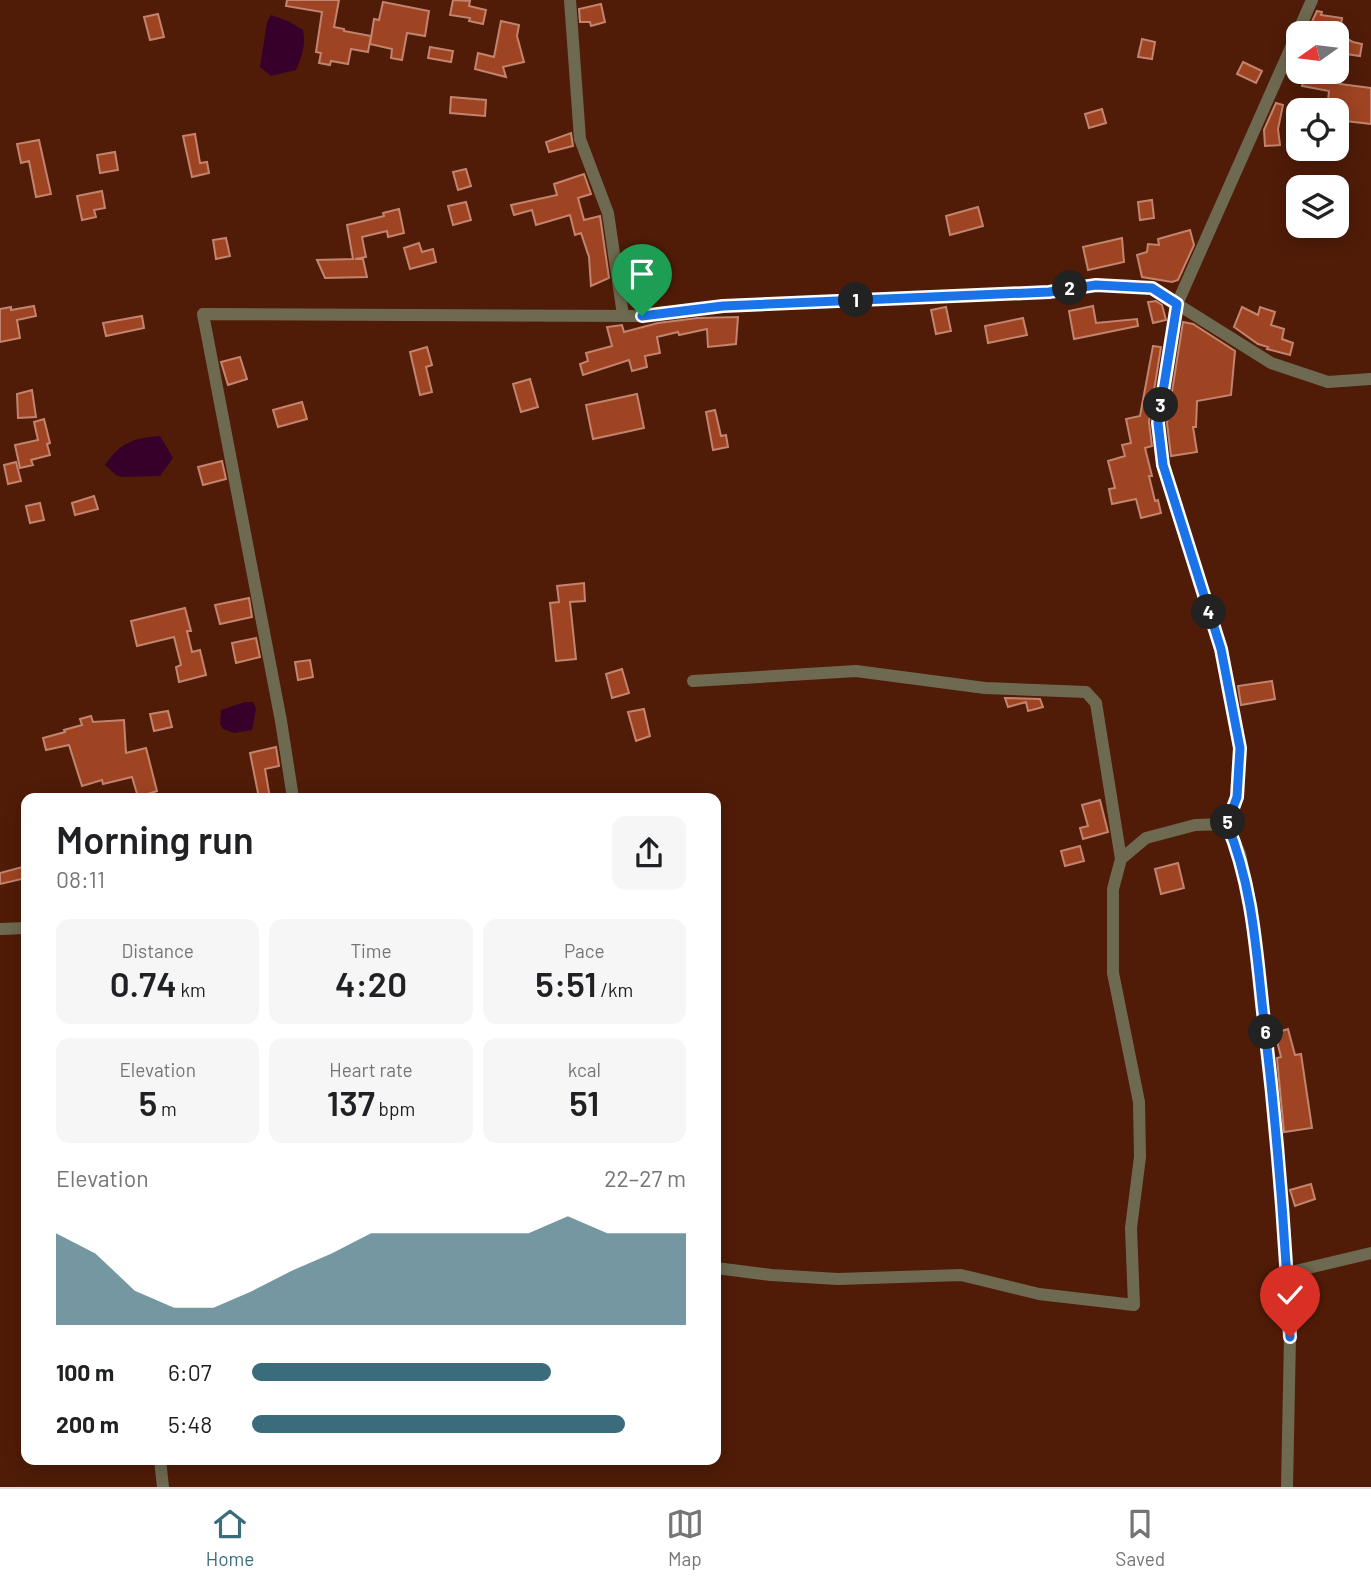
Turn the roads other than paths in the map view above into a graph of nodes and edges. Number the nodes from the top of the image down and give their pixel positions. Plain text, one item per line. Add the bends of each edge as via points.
1 (570, 0) edge
2 (1312, 0) edge
3 (1177, 304) junction
4 (623, 315) junction
5 (1371, 379) edge
6 (693, 681) dead end
7 (292, 793) edge
8 (1227, 824) junction
9 (1121, 859) junction
10 (21, 928) edge
11 (0, 929) edge
12 (1371, 1253) edge
13 (721, 1269) edge
14 (1287, 1273) junction
15 (161, 1465) edge
16 (163, 1487) edge
17 (1287, 1487) edge

1 - 4 street via 580,139 608,213
2 - 3 street
3 - 4 street via 1152,288 1096,285 1049,292 723,306
3 - 5 street via 1271,363 1328,382
3 - 8 street via 1158,423 1163,465 1221,649 1240,748 1237,797
4 - 7 street via 203,314
6 - 9 street via 856,671 985,688 1086,692 1096,703
8 - 9 street via 1195,825 1146,838
8 - 14 street via 1240,854 1251,905
9 - 13 street via 1113,889 1113,973 1139,1102 1140,1157 1131,1227 1134,1305 1039,1294 961,1275 838,1279
10 - 11 street
12 - 14 street
14 - 17 street
15 - 16 street

